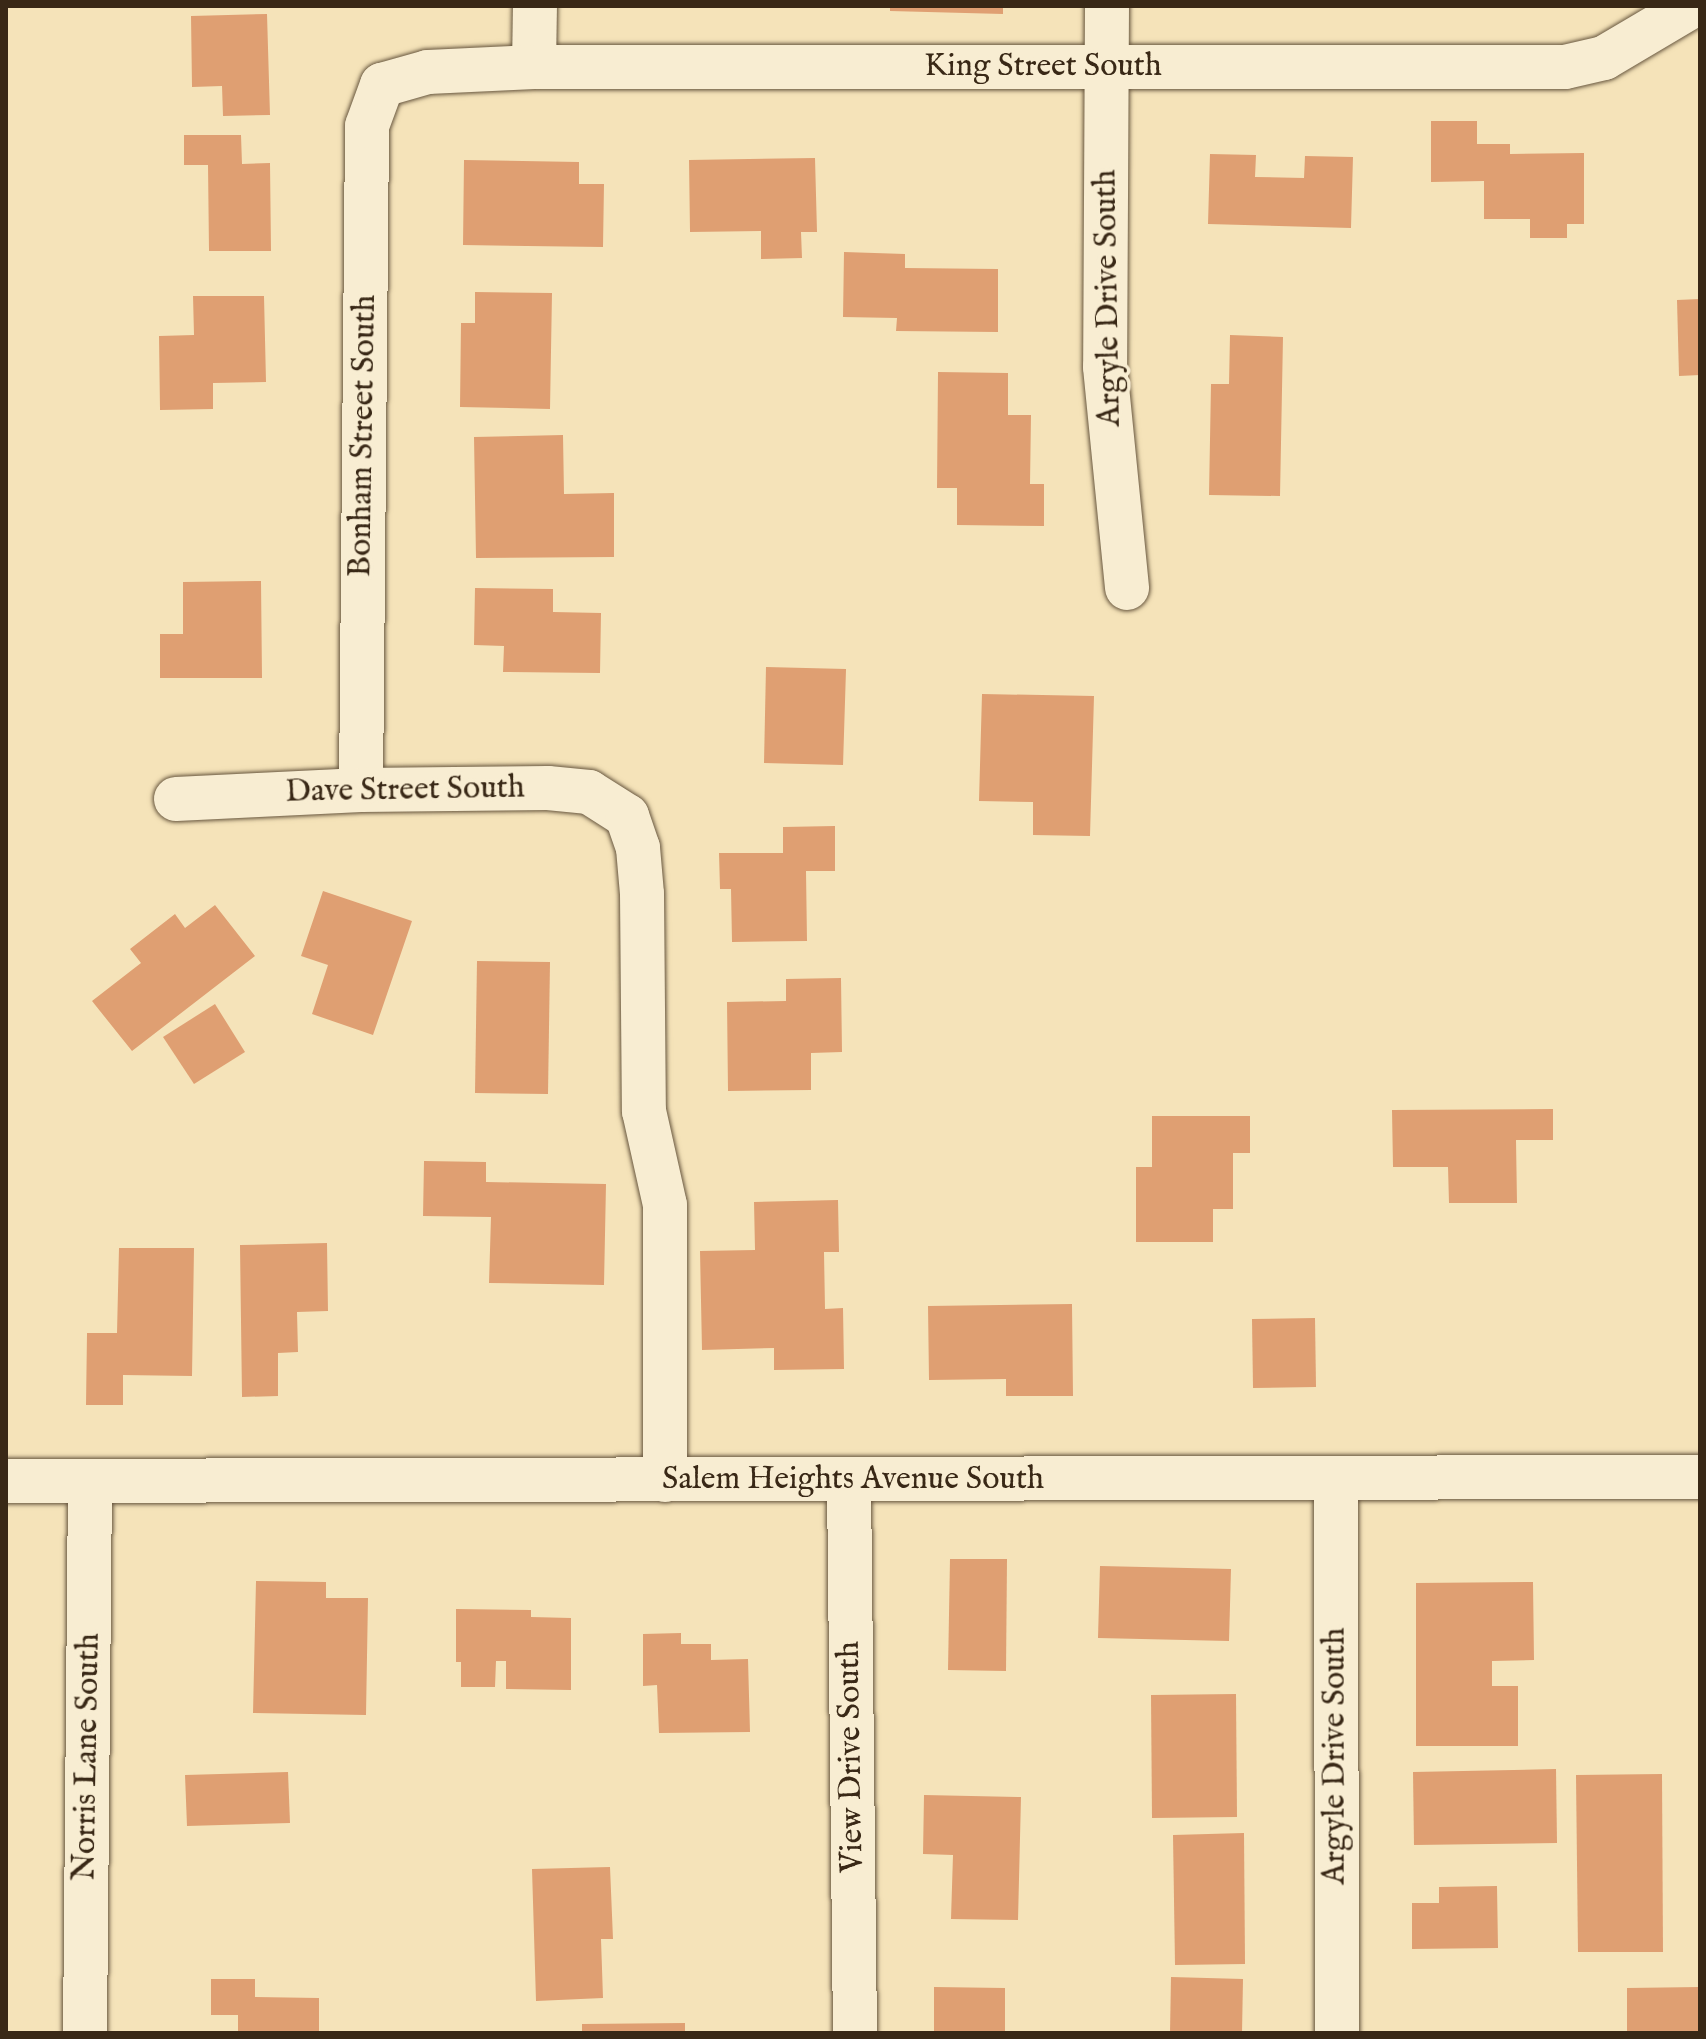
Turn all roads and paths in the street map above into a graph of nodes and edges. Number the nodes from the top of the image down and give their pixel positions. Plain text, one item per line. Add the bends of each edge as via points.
1 (535, 6) edge
2 (1107, 6) edge
3 (1692, 6) edge
4 (534, 67) junction
5 (1106, 67) junction
6 (382, 85) joint
7 (1127, 588) dead end
8 (361, 790) junction
9 (176, 799) dead end
10 (1700, 1477) edge
11 (1336, 1478) junction
12 (665, 1480) junction
13 (6, 1481) edge
14 (90, 1481) junction
15 (849, 1481) junction
16 (85, 2033) edge
17 (855, 2033) edge
18 (1337, 2033) edge

1 - 4 street
2 - 5 street, Argyle Drive South
3 - 5 street, King Street South via 1604,58 1565,67
4 - 5 street, King Street South
4 - 6 street, King Street South via 428,72
5 - 7 street, Argyle Drive South via 1105,367
6 - 8 street, Bonham Street South via 367,126
8 - 9 street, Dave Street South
8 - 12 street, Dave Street South via 589,792 627,816 638,848 642,894 644,1111 665,1205
10 - 11 street, Salem Heights Avenue South
11 - 15 street, Salem Heights Avenue South
11 - 18 street, Argyle Drive South
12 - 14 street, Salem Heights Avenue South
12 - 15 street, Salem Heights Avenue South
13 - 14 street, Salem Heights Avenue South
14 - 16 street, Norris Lane South
15 - 17 street, View Drive South

